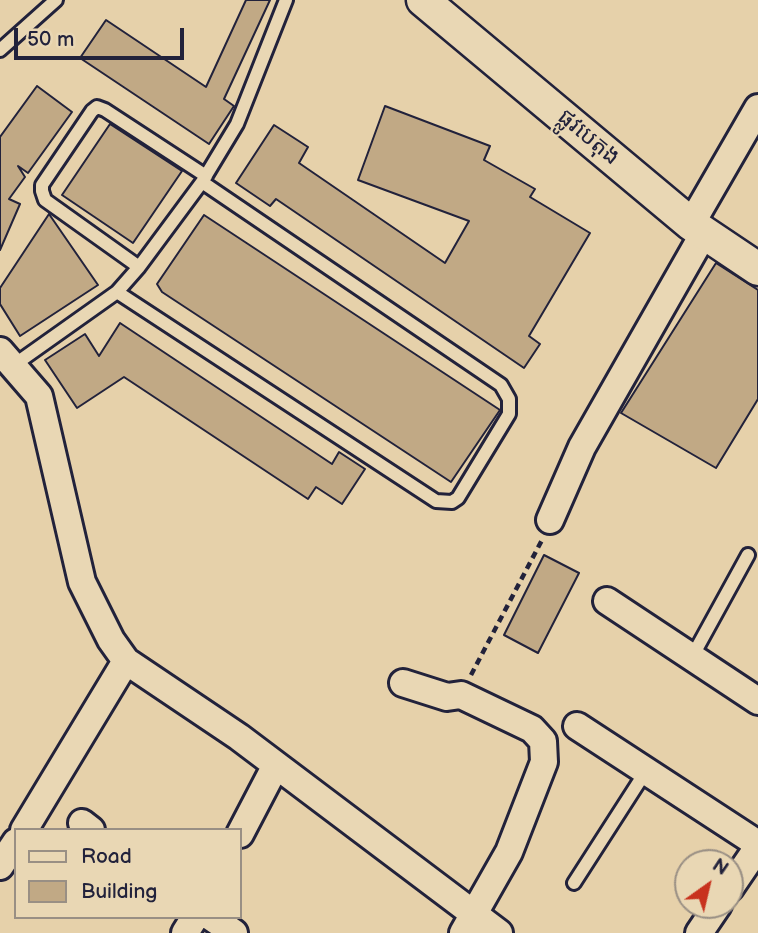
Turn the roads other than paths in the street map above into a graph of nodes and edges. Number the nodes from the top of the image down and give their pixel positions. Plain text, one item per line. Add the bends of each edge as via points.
1 (56, 0) edge
2 (286, 0) edge
3 (424, 0) edge
4 (0, 50) edge
5 (758, 108) edge
6 (204, 179) junction
7 (698, 229) junction
8 (139, 267) junction
9 (758, 269) edge
10 (117, 292) junction
11 (7, 358) edge
12 (550, 520) road end
13 (748, 555) dead end
14 (607, 601) dead end
15 (692, 657) junction
16 (127, 662) junction
17 (403, 683) dead end
18 (758, 701) edge
19 (577, 726) dead end
20 (276, 765) junction
21 (646, 771) junction
22 (25, 828) edge
23 (242, 830) edge
24 (14, 845) edge
25 (758, 845) edge
26 (0, 866) edge
27 (744, 866) edge
28 (574, 883) dead end
29 (214, 919) edge
30 (469, 925) edge
31 (234, 933) edge
32 (499, 933) edge

1 - 4 lane
2 - 6 lane via 237,124
3 - 7 street, ផ្លូវបេតុង
5 - 7 street
6 - 8 lane
6 - 8 lane via 105,110 97,107 92,111 42,191 46,200
6 - 10 lane via 501,385 509,399 509,414 466,489 452,502 436,501
7 - 9 street, ផ្លូវបេតុង
7 - 12 street via 582,447
8 - 10 lane
10 - 11 lane
11 - 16 street via 39,397 82,582
13 - 15 lane
14 - 15 street
15 - 18 street
16 - 20 street
16 - 22 street
17 - 30 street via 447,697 461,695 532,729 543,741 544,761 509,852
19 - 21 street
20 - 23 street
20 - 30 street
21 - 25 street
21 - 28 lane
24 - 26 street
25 - 27 street
29 - 31 street
30 - 32 street

